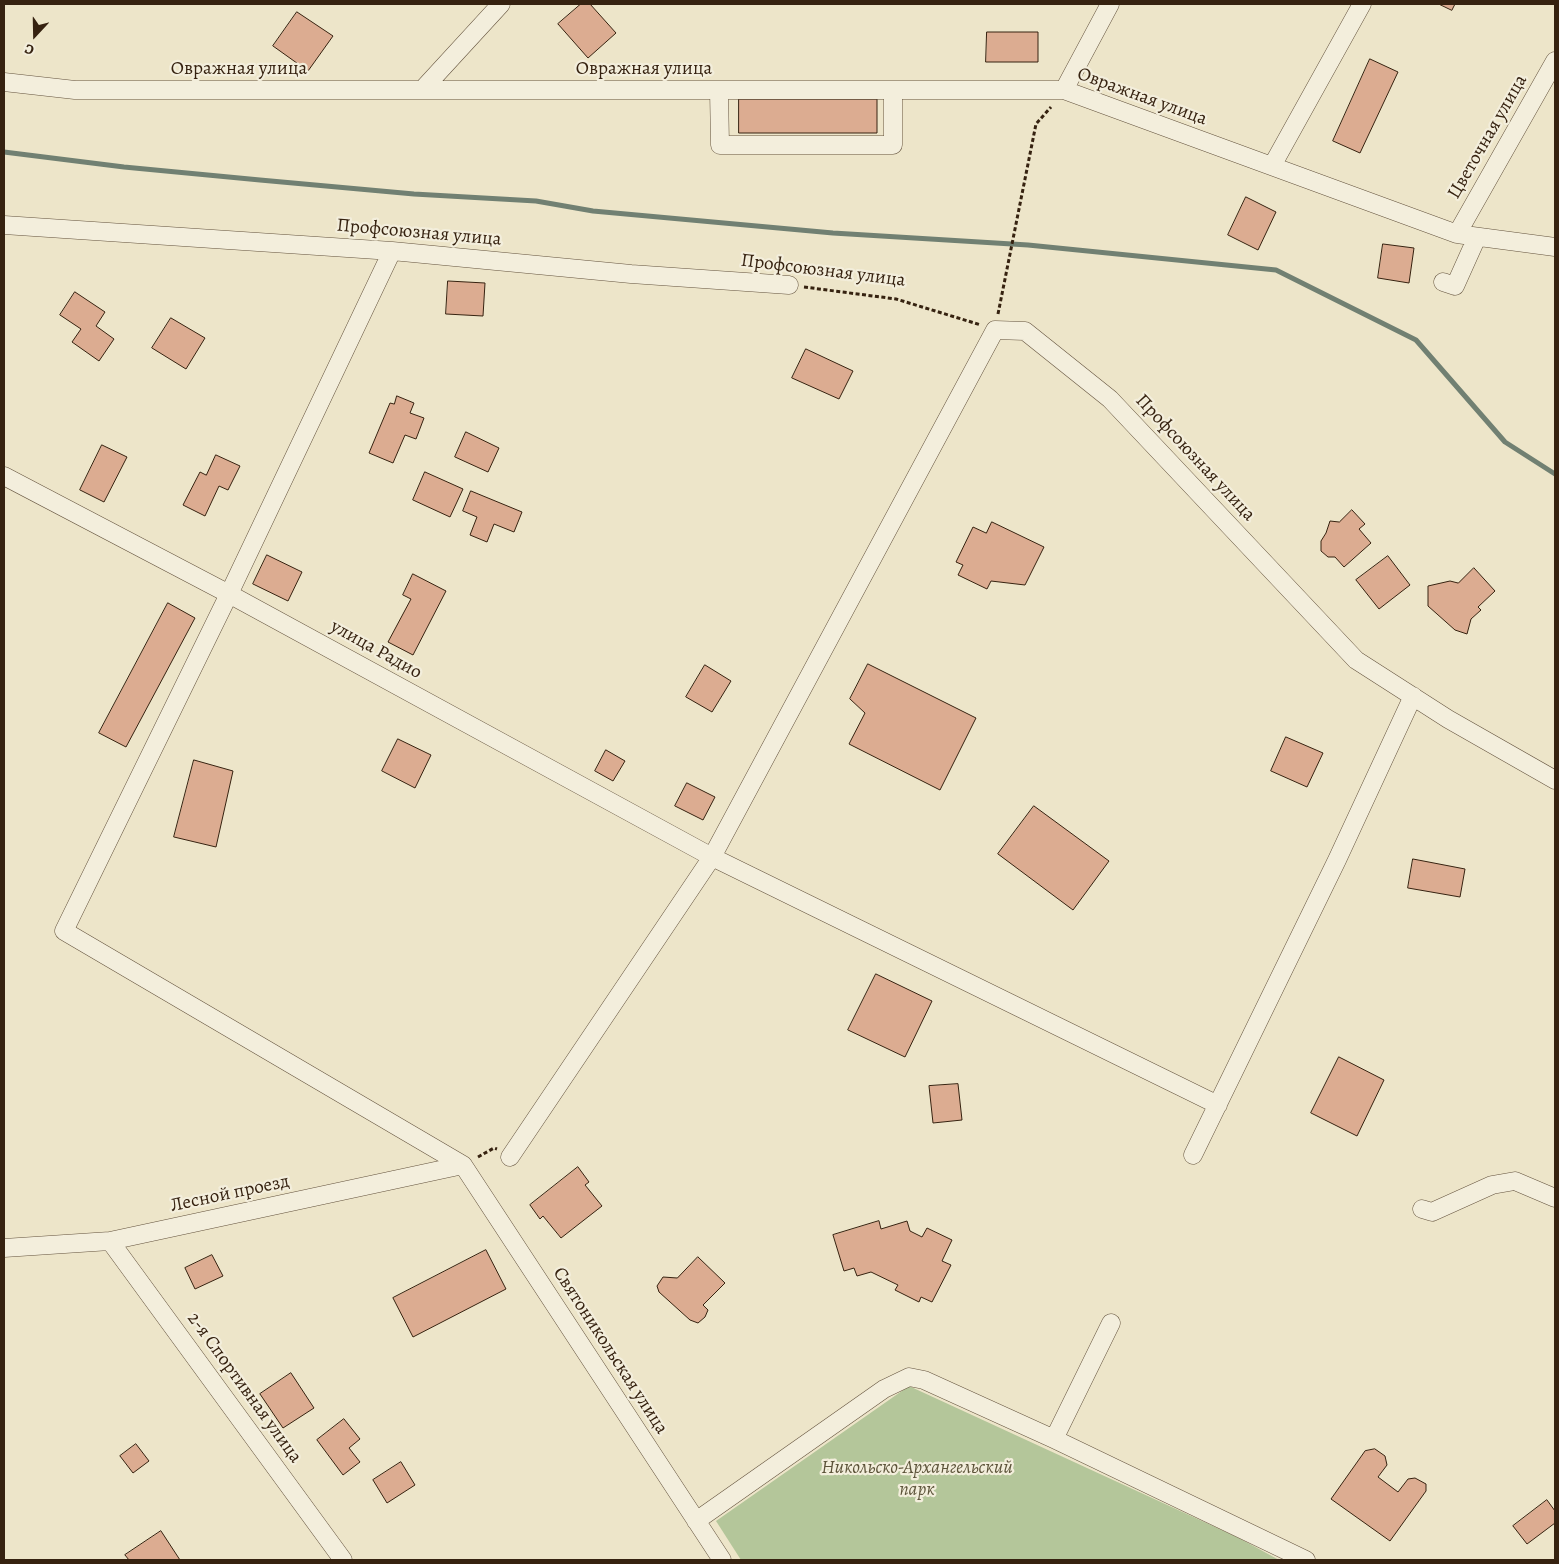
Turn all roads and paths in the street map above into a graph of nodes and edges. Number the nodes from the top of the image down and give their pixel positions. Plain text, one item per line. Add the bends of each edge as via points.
1 (501, 4) edge
2 (1110, 4) edge
3 (1362, 4) edge
4 (1555, 61) edge
5 (4, 82) edge
6 (422, 90) junction
7 (719, 90) junction
8 (893, 90) junction
9 (1064, 90) junction
10 (1272, 166) junction
11 (4, 225) edge
12 (1457, 234) junction
13 (1477, 236) junction
14 (1555, 247) edge
15 (392, 251) junction
16 (1443, 282) dead end
17 (788, 285) joint
18 (995, 330) junction
19 (4, 476) edge
20 (229, 594) junction
21 (1412, 696) junction
22 (1555, 780) edge
23 (719, 860) junction
24 (1218, 1104) junction
25 (1193, 1155) dead end
26 (510, 1157) joint
27 (463, 1165) junction
28 (1555, 1198) edge
29 (1422, 1209) dead end
30 (110, 1241) junction
31 (4, 1248) edge
32 (1110, 1323) dead end
33 (1054, 1439) junction
34 (696, 1521) junction
35 (1300, 1558) edge
36 (343, 1560) edge
37 (722, 1560) edge

1 - 6 street
2 - 9 street
3 - 10 street
4 - 12 street, Цветочная улица
5 - 6 street, Овражная улица via 75,90
6 - 7 street, Овражная улица
7 - 8 street, Овражная улица
7 - 8 street via 720,145 893,145
8 - 9 street, Овражная улица
9 - 10 street, Овражная улица
9 - 18 path via 1036,124
10 - 12 street, Овражная улица
11 - 15 street, Профсоюзная улица
12 - 13 street, Овражная улица
13 - 14 street, Овражная улица
13 - 16 street via 1455,286
15 - 17 street, Профсоюзная улица
15 - 20 street
17 - 18 path, Профсоюзная улица via 896,300
18 - 21 street, Профсоюзная улица via 1026,331 1110,399 1356,660
18 - 23 street
19 - 20 street, улица Радио
20 - 23 street, улица Радио
20 - 27 street via 64,931
21 - 22 street, Профсоюзная улица
21 - 24 street via 1337,860
23 - 24 street, улица Радио
23 - 26 street
24 - 25 street
26 - 27 path via 494,1148
27 - 30 street, Лесной проезд
27 - 34 street, Святоникольская улица
28 - 29 street via 1515,1181 1492,1185 1432,1212
30 - 31 street, Лесной проезд
30 - 36 street, 2-я Спортивная улица
32 - 33 street
33 - 34 street via 924,1380 909,1377 884,1389
33 - 35 street
34 - 37 street, Святоникольская улица

